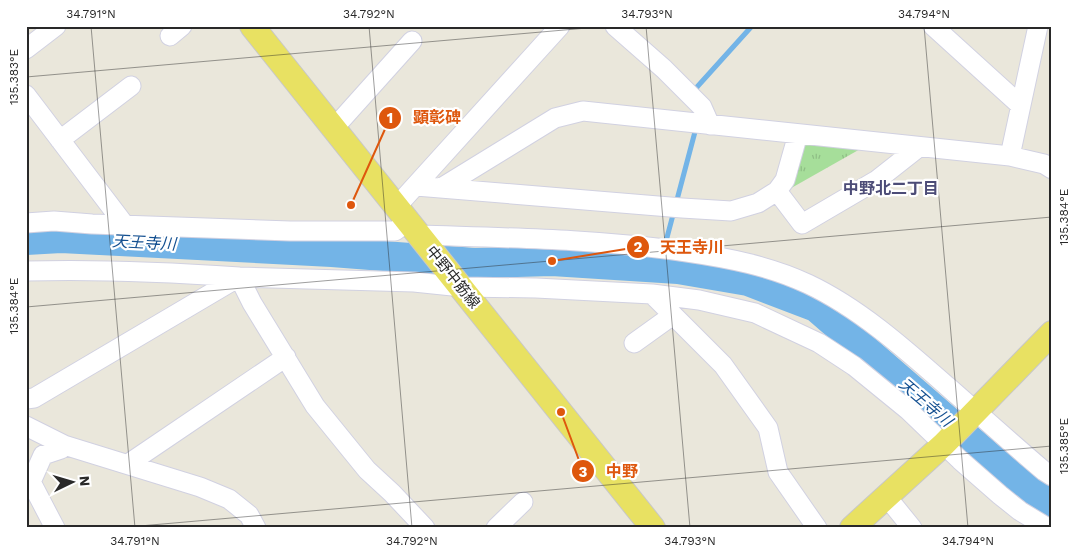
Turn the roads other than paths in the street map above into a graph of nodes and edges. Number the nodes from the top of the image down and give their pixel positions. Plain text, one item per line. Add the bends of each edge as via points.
1 (56, 26) edge
2 (252, 26) edge
3 (560, 26) edge
4 (615, 26) edge
5 (933, 26) edge
6 (1042, 34) edge
7 (412, 41) dead end
8 (26, 49) edge
9 (131, 86) dead end
10 (26, 95) edge
11 (1020, 105) junction
12 (710, 125) junction
13 (334, 128) junction
14 (798, 134) junction
15 (60, 140) junction
16 (919, 147) junction
17 (1010, 156) junction
18 (1052, 169) edge
19 (416, 186) junction
20 (441, 188) junction
21 (777, 191) junction
22 (26, 223) edge
23 (124, 224) junction
24 (413, 226) junction
25 (26, 271) edge
26 (239, 277) junction
27 (459, 284) junction
28 (652, 294) junction
29 (673, 315) junction
30 (1052, 333) edge
31 (634, 343) dead end
32 (286, 357) junction
33 (26, 399) edge
34 (973, 414) junction
35 (26, 426) edge
36 (945, 443) junction
37 (64, 445) junction
38 (128, 464) junction
39 (1052, 476) edge
40 (29, 483) edge
41 (886, 496) junction
42 (523, 502) dead end
43 (56, 528) edge
44 (256, 528) edge
45 (424, 528) edge
46 (496, 528) edge
47 (654, 528) edge
48 (817, 528) edge
49 (852, 528) edge
50 (912, 528) edge
51 (1048, 528) edge

1 - 8 street
2 - 13 main road, 中野中筋線
3 - 19 street
4 - 12 street via 702,107
5 - 11 street
6 - 11 street
7 - 13 street via 394,51
9 - 15 street
10 - 15 street
11 - 17 street
12 - 14 street
12 - 20 street via 583,111 555,118
13 - 24 main road, 中野中筋線
14 - 16 street
14 - 21 street via 785,180
15 - 23 street
16 - 17 street
16 - 21 street via 877,180 802,224
17 - 18 street
19 - 20 street
19 - 24 street
20 - 21 street via 731,211 758,203
22 - 23 street
23 - 24 street via 290,231 396,231
24 - 27 main road, 中野中筋線
24 - 34 street via 665,248 729,258 766,269 808,284 895,339
25 - 26 street
26 - 27 street
26 - 32 street
26 - 33 street via 34,398
27 - 28 street
27 - 47 main road, 中野中筋線
28 - 29 street
28 - 36 street via 699,300 755,313 819,343 854,366
29 - 31 street
29 - 48 street via 723,364 768,428 778,472
30 - 34 main road
32 - 38 street
32 - 45 street via 314,406 368,470
34 - 36 main road
34 - 39 street
35 - 37 street
36 - 41 main road
36 - 51 street via 1020,511
37 - 38 street
37 - 40 street via 42,455
38 - 44 street via 229,499 249,515
40 - 43 street
41 - 49 main road
41 - 50 street
42 - 46 street

